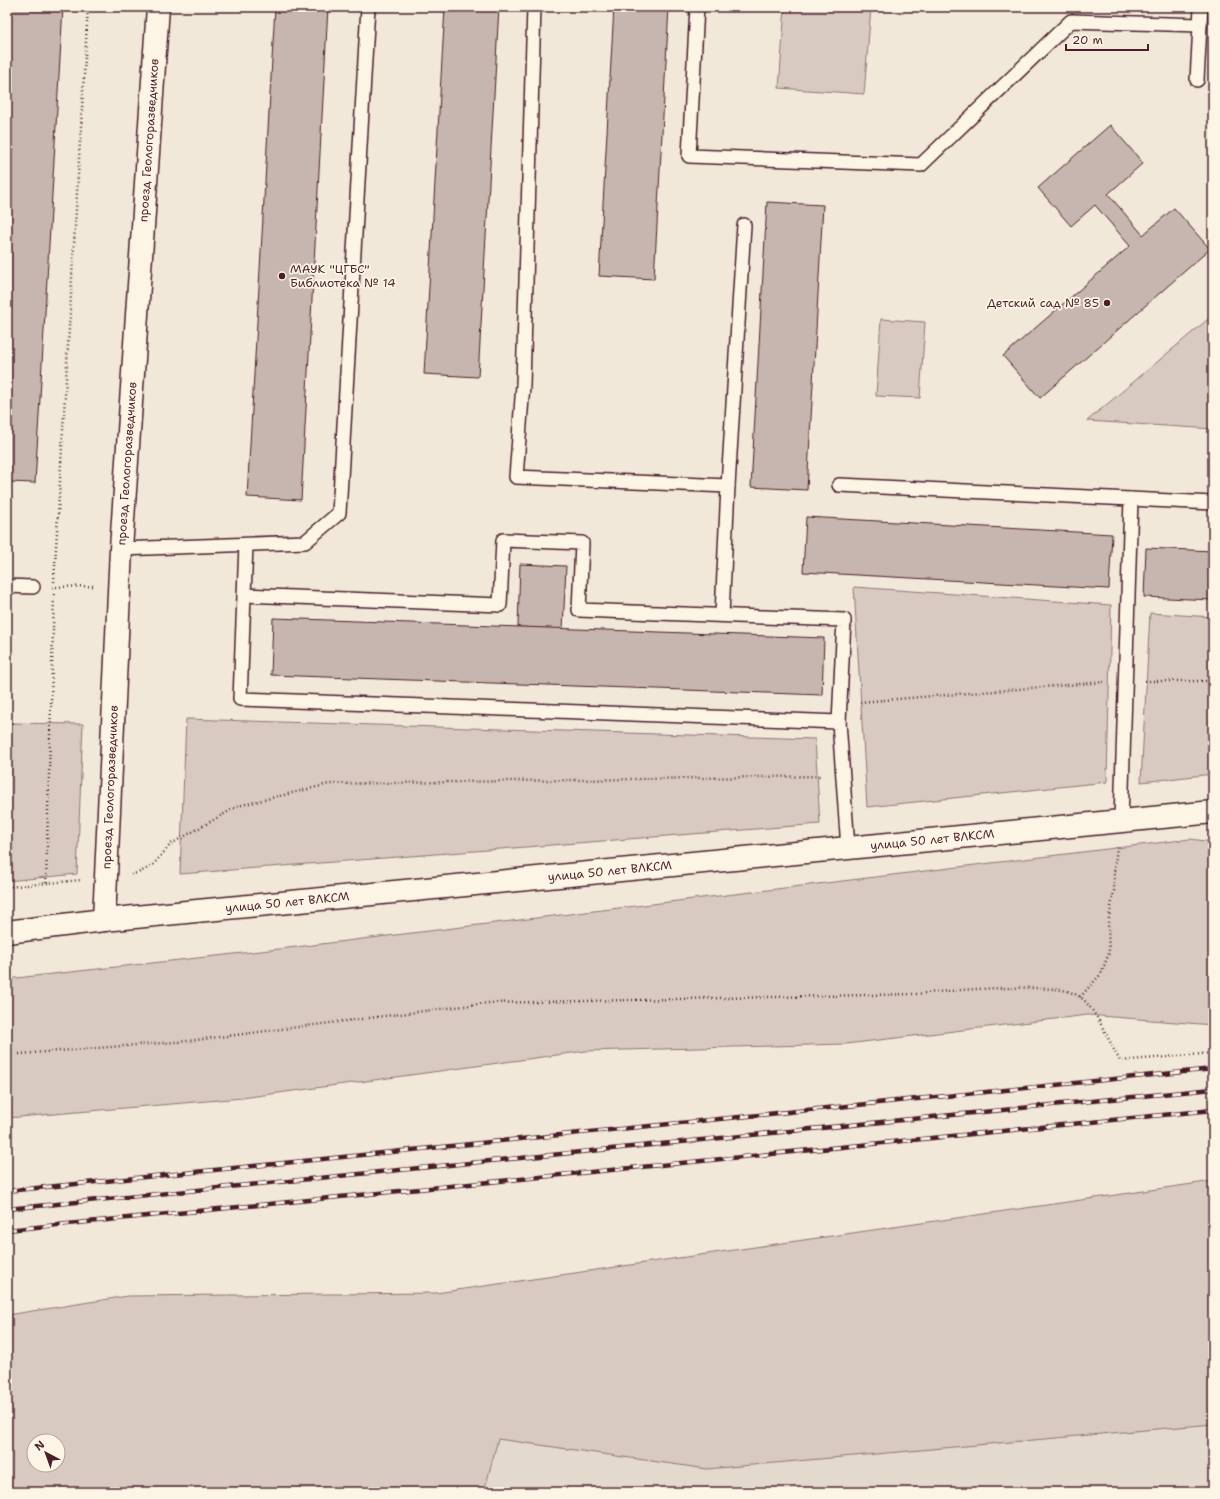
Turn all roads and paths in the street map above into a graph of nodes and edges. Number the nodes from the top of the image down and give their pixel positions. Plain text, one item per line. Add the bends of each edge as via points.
1 (88, 7) edge
2 (158, 7) edge
3 (368, 7) edge
4 (534, 7) edge
5 (697, 7) edge
6 (1201, 7) edge
7 (1200, 25) junction
8 (1197, 80) dead end
9 (744, 225) dead end
10 (839, 485) dead end
11 (728, 486) junction
12 (1131, 499) junction
13 (1213, 503) edge
14 (246, 545) junction
15 (121, 549) junction
16 (7, 586) edge
17 (54, 586) junction
18 (119, 586) junction
19 (33, 587) joint
20 (244, 595) junction
21 (722, 615) junction
22 (1126, 680) junction
23 (1213, 681) edge
24 (840, 704) junction
25 (839, 722) junction
26 (843, 776) junction
27 (1213, 812) edge
28 (1121, 821) junction
29 (1117, 845) dead end
30 (848, 848) junction
31 (106, 877) junction
32 (46, 883) junction
33 (7, 887) edge
34 (104, 920) junction
35 (7, 932) edge
36 (1080, 997) junction
37 (1213, 1053) edge
38 (7, 1055) edge

1 - 17 path
2 - 15 street, проезд Геологоразведчиков
3 - 14 lane via 340,513 305,542
4 - 11 lane via 522,385 516,477
5 - 7 lane via 689,156 921,165 1071,21
6 - 7 lane
7 - 8 lane
9 - 11 lane
10 - 12 lane
11 - 21 lane
12 - 13 lane
12 - 22 lane
14 - 15 lane
14 - 20 lane
15 - 18 street, проезд Геологоразведчиков
16 - 19 lane
17 - 18 path
17 - 19 path
17 - 32 path
18 - 31 street, проезд Геологоразведчиков
20 - 21 lane via 500,605 503,540 582,543 579,610
20 - 25 lane via 240,699
21 - 24 lane via 844,620
22 - 23 path
22 - 24 path
22 - 28 lane
24 - 25 lane
25 - 26 lane
26 - 30 lane
26 - 31 path via 329,784 238,806 171,844 152,866 138,873
27 - 28 street, улица 50 лет ВЛКСМ
28 - 30 street, улица 50 лет ВЛКСМ
29 - 36 path via 1114,891 1108,923 1109,953 1101,974
30 - 34 street, улица 50 лет ВЛКСМ
31 - 32 path
31 - 34 street, проезд Геологоразведчиков
32 - 33 path
34 - 35 street, улица 50 лет ВЛКСМ
36 - 37 path via 1092,1009 1120,1061
36 - 38 path via 1060,989 971,988 916,994 487,1003 188,1041

